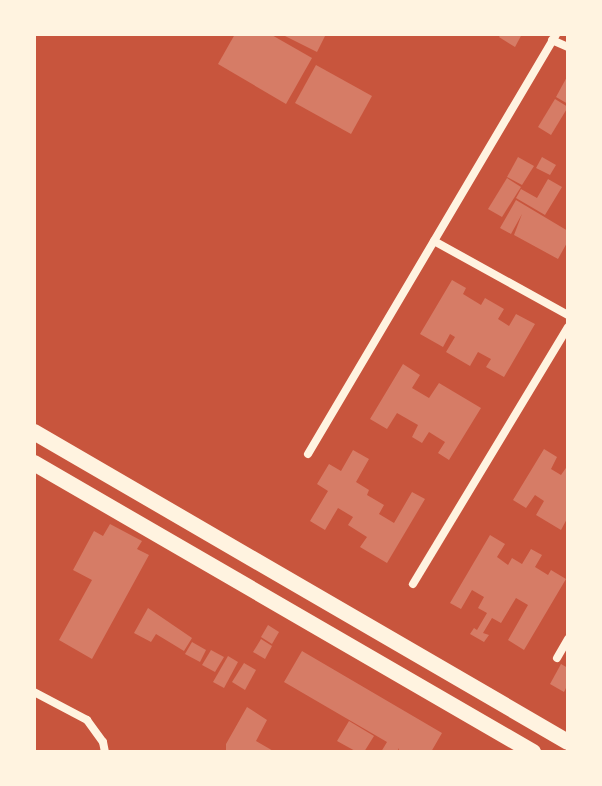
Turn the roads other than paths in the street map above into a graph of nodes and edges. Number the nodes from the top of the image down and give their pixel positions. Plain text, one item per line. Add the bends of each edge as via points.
1 (554, 37) edge
2 (568, 47) edge
3 (434, 241) junction
4 (568, 315) edge
5 (568, 327) edge
6 (34, 432) edge
7 (308, 454) dead end
8 (34, 463) edge
9 (413, 584) dead end
10 (568, 639) edge
11 (557, 658) dead end
12 (34, 692) edge
13 (568, 742) edge
14 (105, 752) edge
15 (533, 752) edge

1 - 2 street
1 - 3 street
3 - 4 street
3 - 7 street
5 - 9 street
6 - 13 main road
8 - 15 main road
10 - 11 street
12 - 14 street via 87,720

